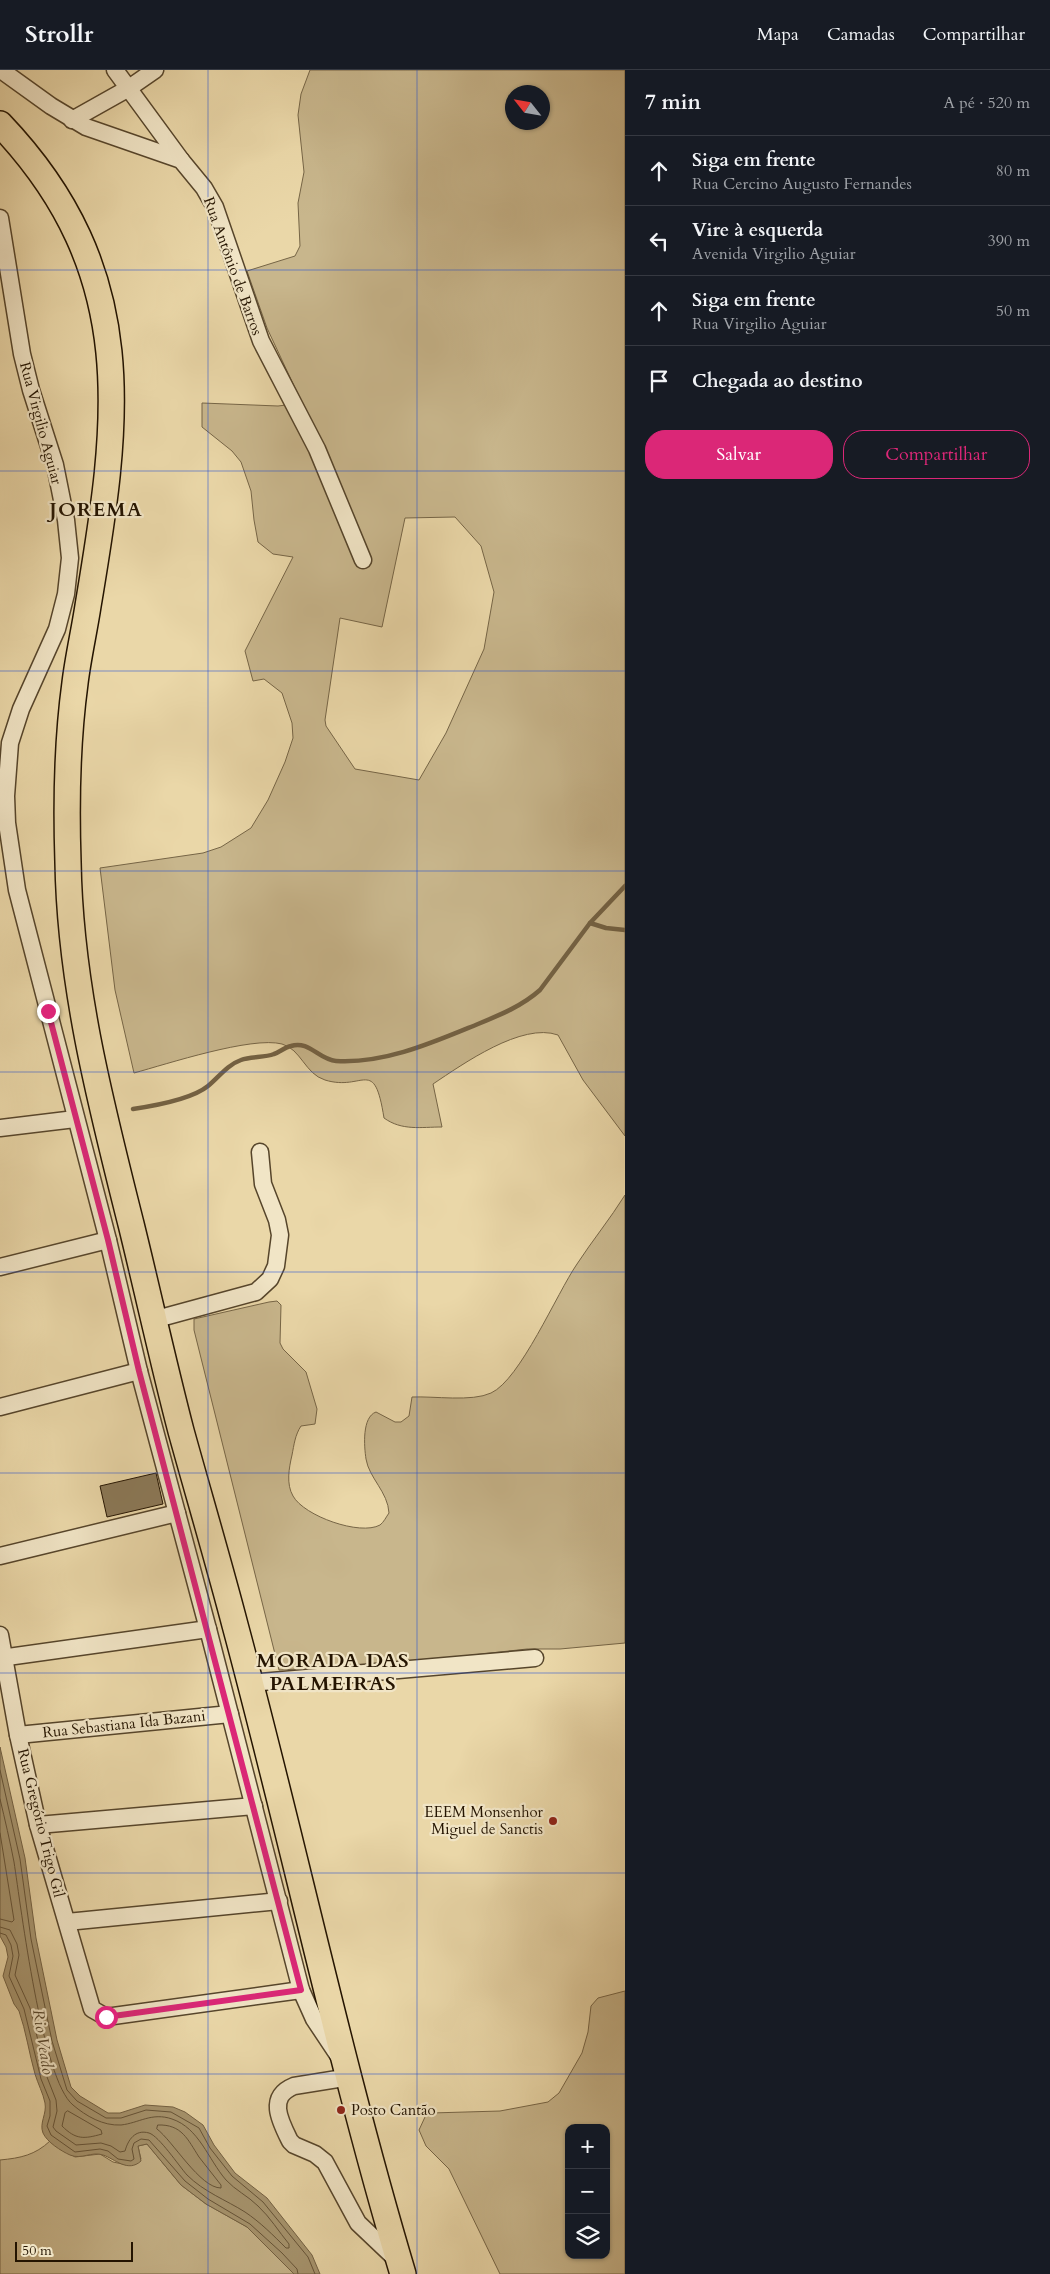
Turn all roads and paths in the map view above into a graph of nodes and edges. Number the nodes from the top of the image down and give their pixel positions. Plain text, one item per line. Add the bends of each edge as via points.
1 (1, 70) edge
2 (115, 70) edge
3 (155, 70) edge
4 (129, 88) junction
5 (72, 120) junction
6 (0, 124) edge
7 (181, 160) junction
8 (0, 218) edge
9 (363, 560) dead end
10 (75, 1119) junction
11 (0, 1128) edge
12 (260, 1152) dead end
13 (108, 1240) junction
14 (0, 1268) edge
15 (153, 1320) junction
16 (139, 1371) junction
17 (0, 1407) edge
18 (177, 1513) junction
19 (0, 1556) edge
20 (208, 1630) junction
21 (0, 1635) edge
22 (3, 1658) edge
23 (535, 1658) dead end
24 (250, 1683) junction
25 (230, 1714) junction
26 (18, 1735) junction
27 (254, 1806) junction
28 (38, 1825) junction
29 (279, 1901) junction
30 (67, 1922) junction
31 (301, 1990) junction
32 (348, 2072) junction
33 (401, 2268) edge

1 - 5 street
2 - 4 street, Rua Antônio de Barros
3 - 4 street
4 - 5 street
4 - 7 street, Rua Antônio de Barros
5 - 7 street
6 - 15 highway via 38,170 62,206 82,245 99,291 108,331 112,413 106,485 71,719 69,910 94,1078
7 - 9 street, Rua Antônio de Barros via 204,188 214,207 261,341 317,449
8 - 10 street, Rua Virgilio Aguiar via 22,354 55,465 70,558 66,594 57,629 21,709 10,743 7,823 20,907
10 - 11 street
10 - 13 street, Rua Virgilio Aguiar
12 - 15 street via 263,1184 280,1235 276,1266 270,1279 256,1292
13 - 14 street
13 - 16 street, Rua Virgilio Aguiar
15 - 24 highway
16 - 17 street
16 - 18 street, Rua Virgilio Aguiar
18 - 19 street
18 - 20 street, Rua Virgilio Aguiar
20 - 22 street
20 - 25 street, Rua Virgilio Aguiar
21 - 22 street, Rua Gregório Trigo Gil
22 - 26 street, Rua Gregório Trigo Gil
23 - 24 street
24 - 32 highway
25 - 26 street, Rua Sebastiana Ida Bazani
25 - 27 street, Rua Virgilio Aguiar
26 - 28 street, Rua Gregório Trigo Gil
27 - 28 street
27 - 29 street, Rua Virgilio Aguiar
28 - 30 street, Rua Gregório Trigo Gil
29 - 30 street
29 - 31 street, Rua Virgilio Aguiar
30 - 31 street, Rua Gregório Trigo Gil via 92,2009 106,2017
31 - 32 street, Rua Virgilio Aguiar via 314,2019
32 - 33 highway
32 - 33 street via 286,2089 277,2102 277,2109 290,2141 325,2162 358,2223

